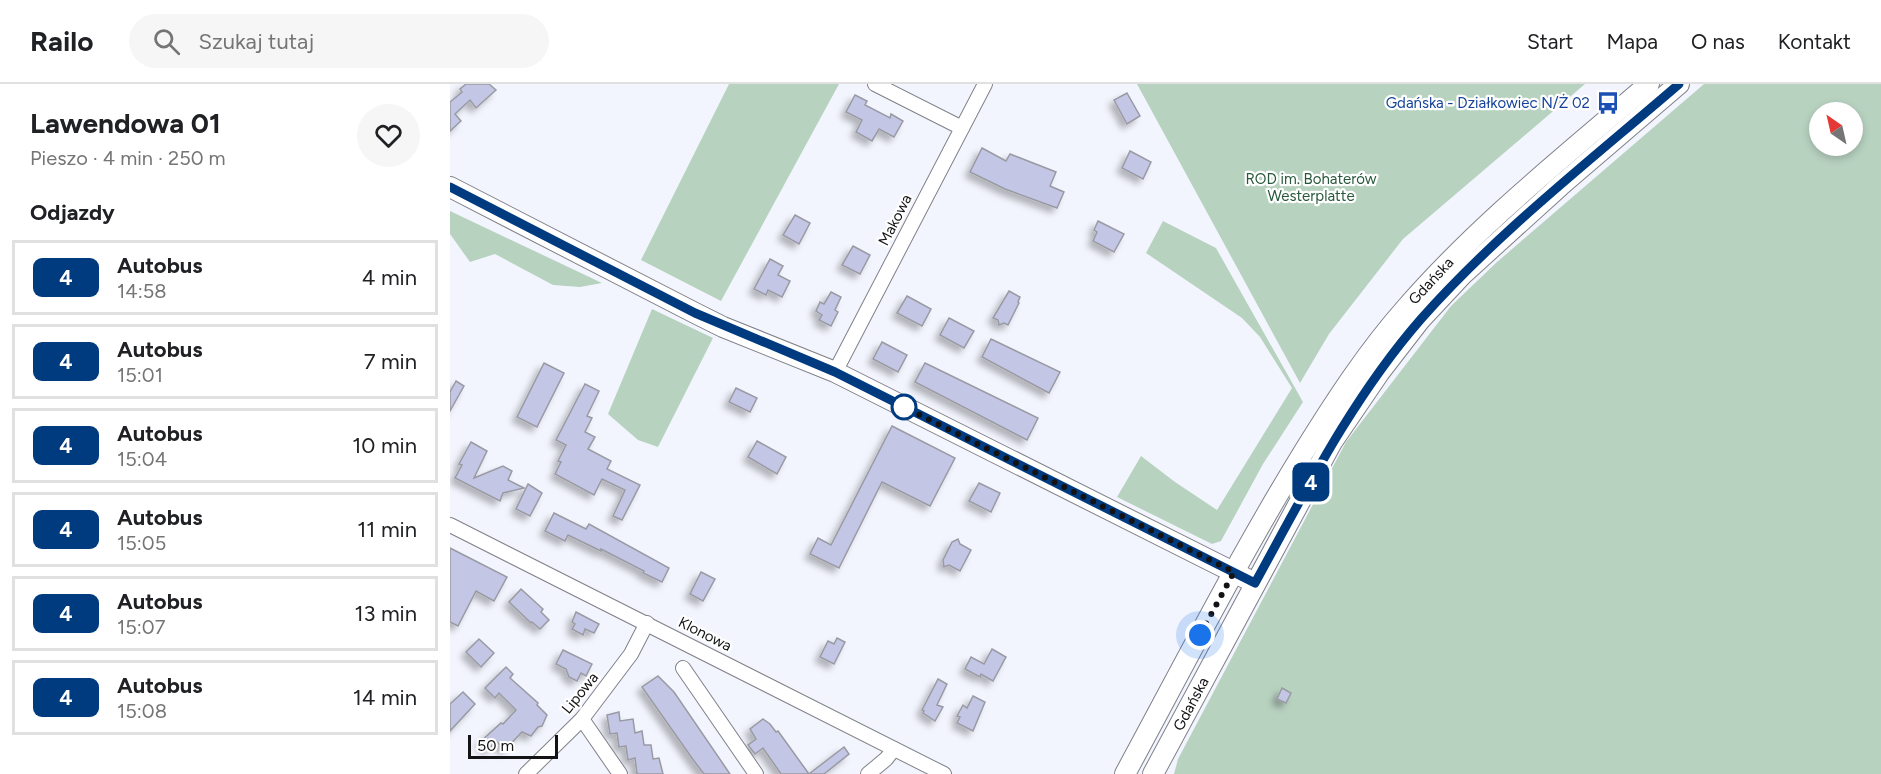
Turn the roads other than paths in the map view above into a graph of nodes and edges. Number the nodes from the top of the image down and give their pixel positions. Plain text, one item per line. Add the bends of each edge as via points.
1 (875, 84) edge
2 (985, 84) edge
3 (1649, 84) edge
4 (1679, 84) edge
5 (962, 128) junction
6 (450, 187) edge
7 (835, 372) junction
8 (450, 525) edge
9 (1234, 572) junction
10 (1255, 583) junction
11 (647, 622) junction
12 (683, 668) dead end
13 (582, 719) junction
14 (894, 749) junction
15 (872, 773) edge
16 (526, 774) edge
17 (621, 774) edge
18 (756, 774) edge
19 (944, 774) edge
20 (1125, 774) edge
21 (1153, 774) edge

1 - 5 street
2 - 5 street, Makowa
3 - 9 main road, Gdańska via 1499,213 1404,310 1317,431
4 - 10 main road, Gdańska via 1511,229 1420,321 1332,442
5 - 7 street, Makowa
6 - 7 main road via 714,322
7 - 9 main road
8 - 11 street, Klonowa
9 - 10 main road
9 - 20 main road, Gdańska
10 - 21 main road, Gdańska
11 - 13 street, Lipowa via 631,654
11 - 14 street, Klonowa
12 - 18 street
13 - 16 street, Lipowa
13 - 17 street
14 - 15 street
14 - 19 street, Klonowa

